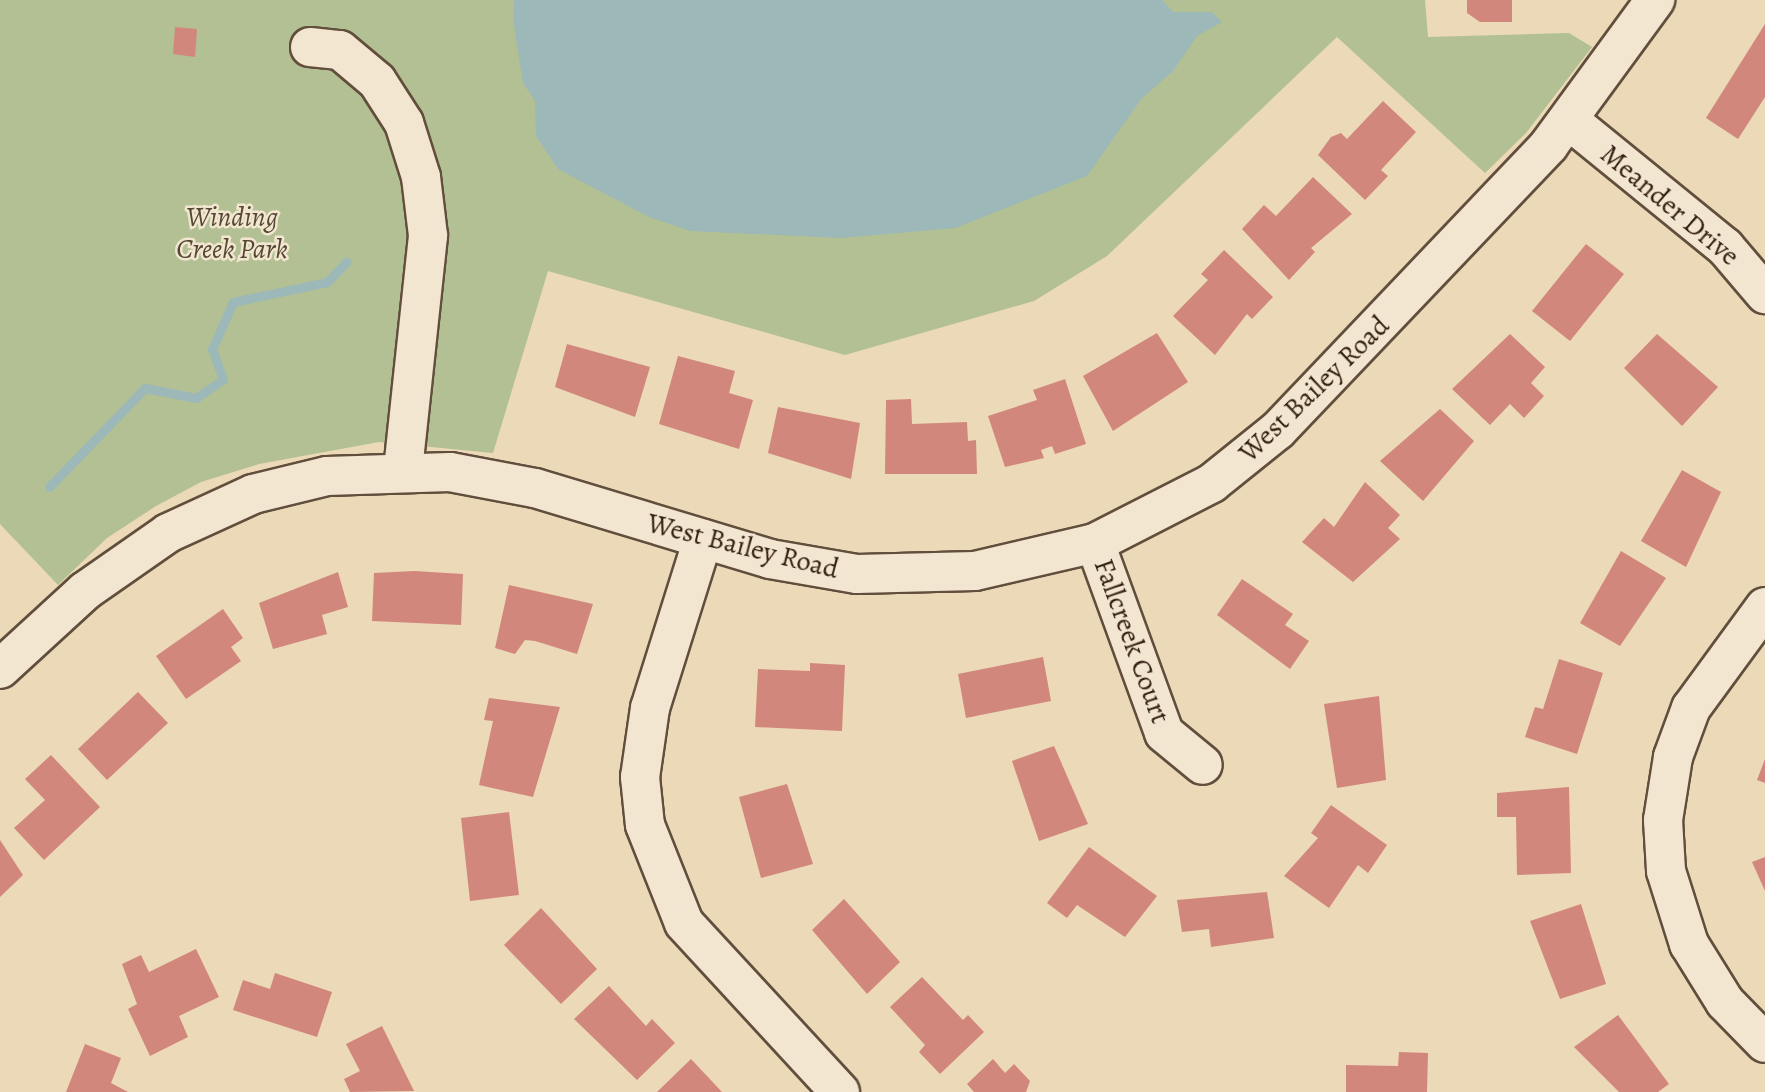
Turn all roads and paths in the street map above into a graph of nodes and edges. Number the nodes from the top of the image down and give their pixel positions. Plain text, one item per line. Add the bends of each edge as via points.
1 (1655, 0) edge
2 (310, 47) dead end
3 (1570, 121) junction
4 (1765, 294) edge
5 (402, 469) junction
6 (703, 539) junction
7 (1095, 543) junction
8 (1765, 607) edge
9 (0, 669) edge
10 (1203, 765) dead end
11 (1765, 1043) edge
12 (840, 1092) edge

1 - 3 street, West Bailey Road
2 - 5 street via 340,50 377,81 404,123 421,177 428,236
3 - 4 street, Meander Drive via 1726,247
3 - 7 street, West Bailey Road via 1249,456 1180,502
5 - 6 street, West Bailey Road via 535,488
5 - 9 street, West Bailey Road via 293,482 195,519 106,574
6 - 7 street, West Bailey Road via 827,571 898,576 1006,567
6 - 12 street via 650,708 640,777 645,825 684,923
7 - 10 street, Fallcreek Court via 1164,733
8 - 11 street via 1691,708 1673,757 1663,820 1666,871 1689,944 1725,1002

